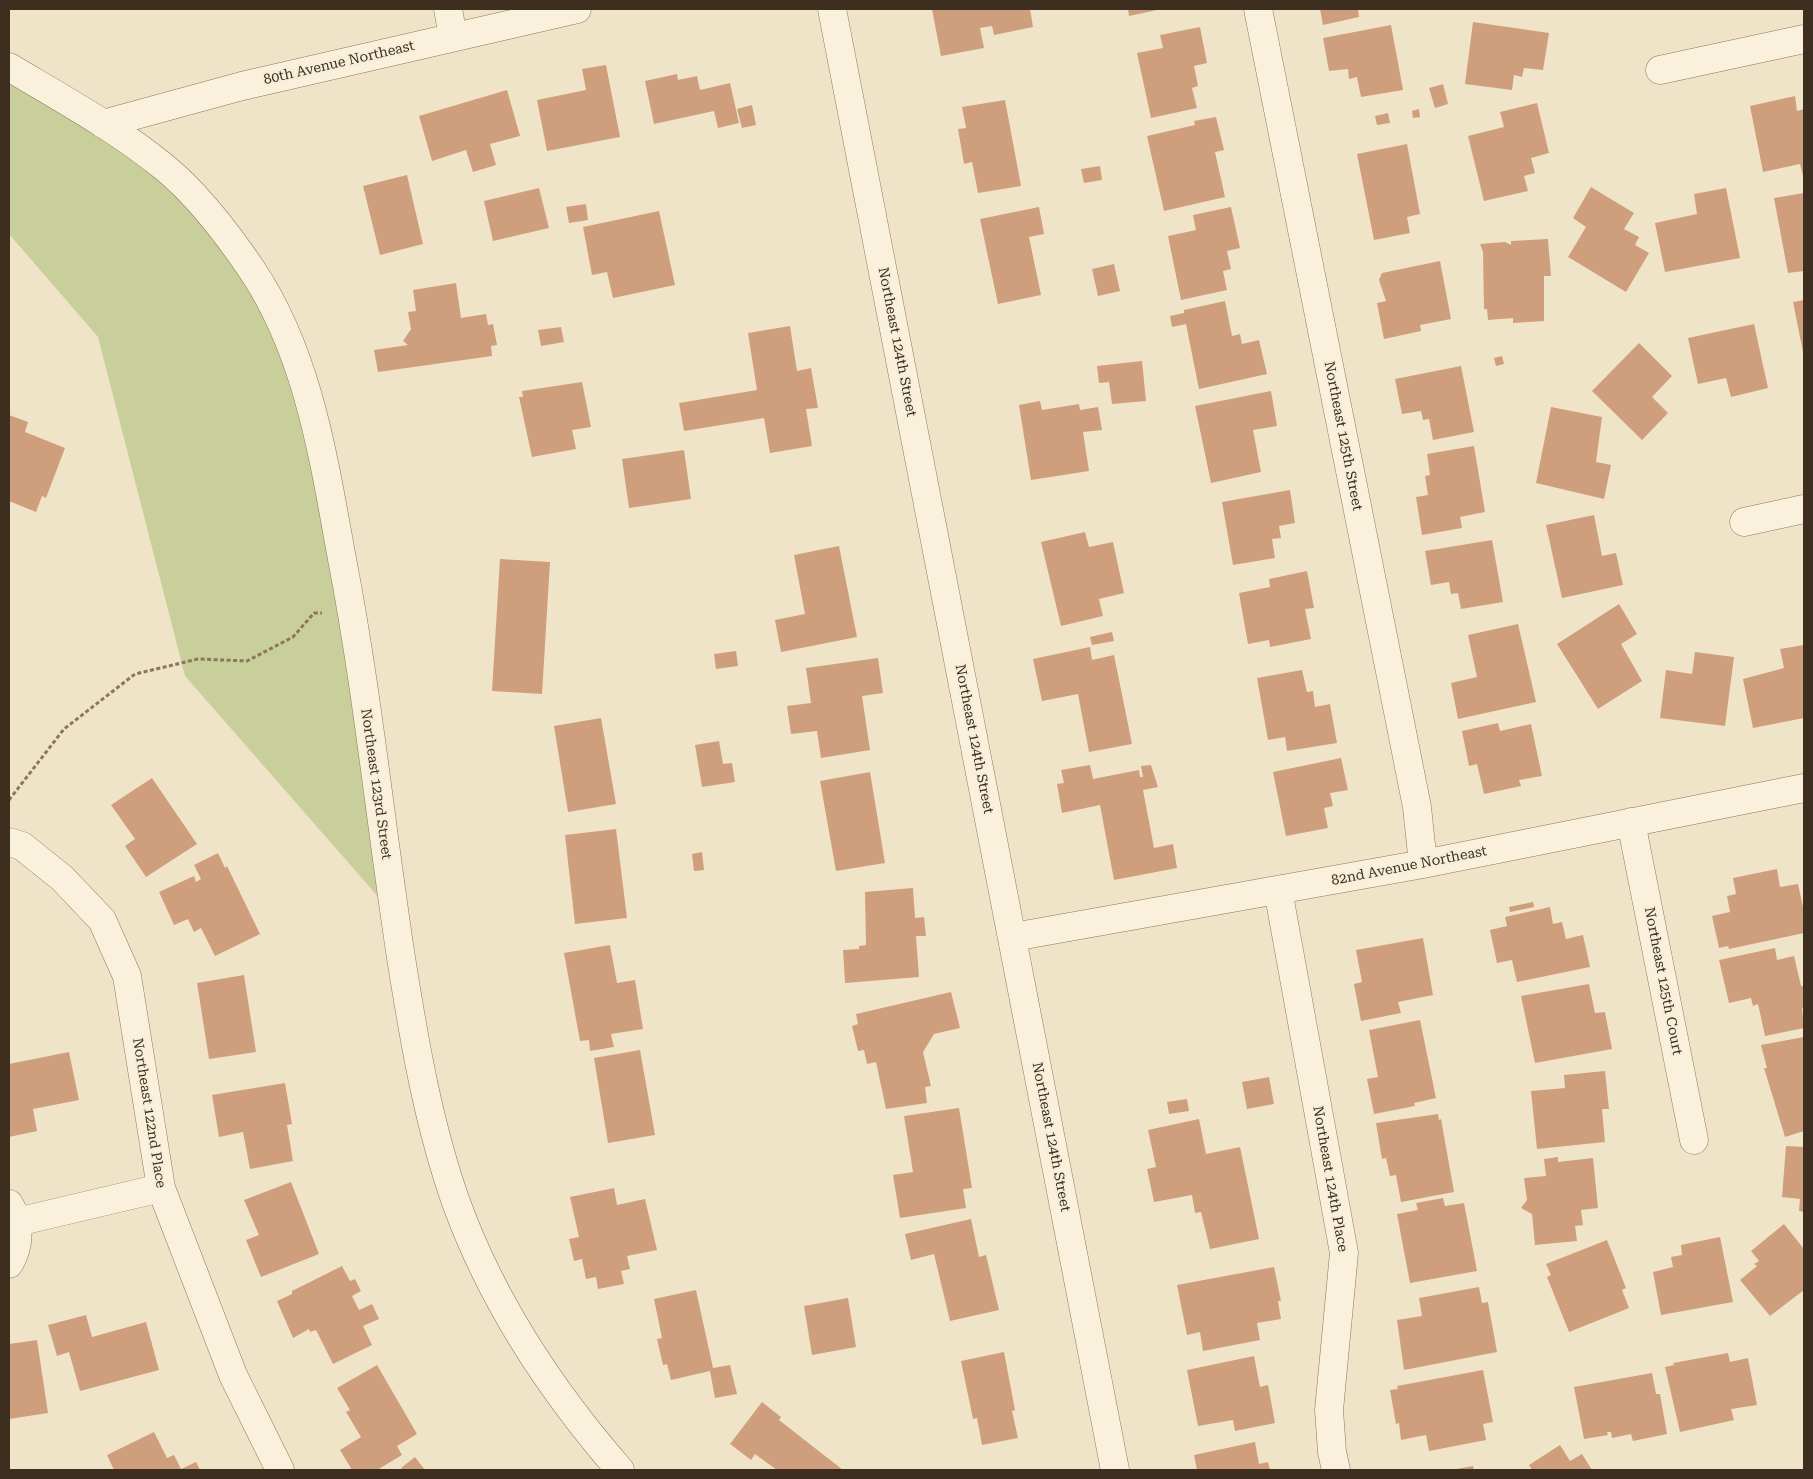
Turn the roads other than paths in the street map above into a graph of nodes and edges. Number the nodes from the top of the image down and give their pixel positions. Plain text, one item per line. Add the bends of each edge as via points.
1 (448, 9) edge
2 (577, 9) edge
3 (832, 9) edge
4 (1258, 9) edge
5 (452, 37) junction
6 (1804, 39) edge
7 (9, 67) edge
8 (1660, 70) dead end
9 (103, 124) junction
10 (1804, 509) edge
11 (1744, 522) dead end
12 (1804, 788) edge
13 (1631, 822) junction
14 (9, 842) edge
15 (1423, 864) junction
16 (1278, 890) junction
17 (1013, 936) junction
18 (1694, 1140) dead end
19 (161, 1188) junction
20 (13, 1213) edge
21 (9, 1264) edge
22 (280, 1470) edge
23 (620, 1470) edge
24 (1115, 1470) edge
25 (1336, 1470) edge

1 - 5 street
2 - 5 street, 80th Avenue Northeast
3 - 17 street, Northeast 124th Street
4 - 15 street, Northeast 125th Street via 1413,787
5 - 9 street, 80th Avenue Northeast via 242,86
6 - 8 street
7 - 9 street
9 - 23 street, Northeast 123rd Street via 166,168 206,210 253,272 287,336 312,406 352,610 413,1034 436,1138 458,1207 494,1290 537,1363 595,1442
10 - 11 street
12 - 13 street, 82nd Avenue Northeast
13 - 15 street, 82nd Avenue Northeast
13 - 18 street, Northeast 125th Court
14 - 19 street, Northeast 122nd Place via 22,846 62,878 102,920 128,976
15 - 16 street, 82nd Avenue Northeast
16 - 17 street, 82nd Avenue Northeast
16 - 25 street, Northeast 124th Place via 1344,1253 1330,1410
17 - 24 street, Northeast 124th Street
19 - 20 street
19 - 22 street, Northeast 122nd Place via 233,1375
20 - 21 street via 18,1239

